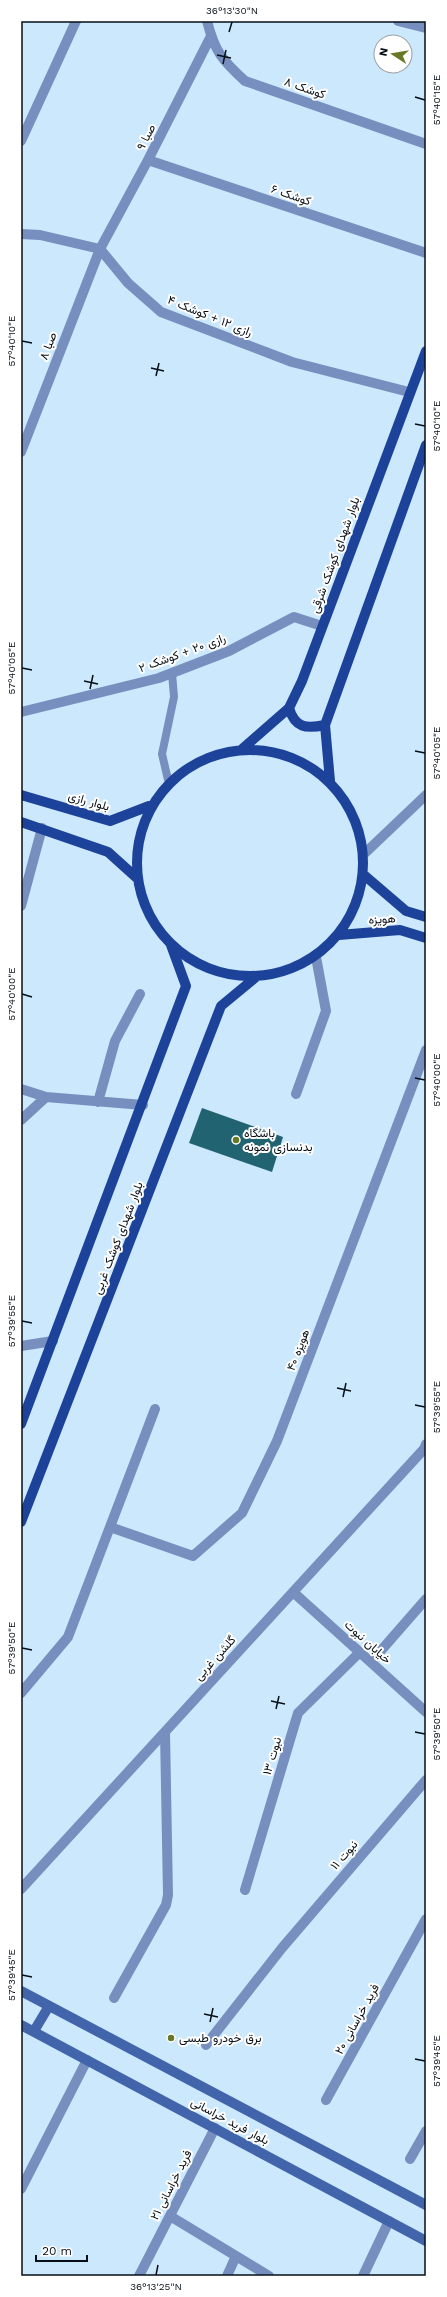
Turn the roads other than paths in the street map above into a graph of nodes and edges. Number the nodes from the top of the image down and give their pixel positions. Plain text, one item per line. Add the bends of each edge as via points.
1 (76, 21) edge
2 (208, 21) edge
3 (398, 21) edge
4 (415, 23) edge
5 (426, 28) edge
6 (211, 36) junction
7 (21, 141) edge
8 (426, 144) edge
9 (148, 160) junction
10 (21, 234) edge
11 (100, 249) junction
12 (426, 254) edge
13 (426, 350) edge
14 (409, 392) junction
15 (425, 449) edge
16 (21, 452) edge
17 (322, 626) junction
18 (172, 673) junction
19 (289, 708) junction
20 (21, 712) edge
21 (325, 725) junction
22 (241, 750) junction
23 (330, 781) junction
24 (169, 784) junction
25 (21, 794) edge
26 (426, 795) edge
27 (149, 806) junction
28 (21, 822) edge
29 (42, 828) junction
30 (364, 854) junction
31 (364, 875) junction
32 (138, 878) junction
33 (21, 906) edge
34 (426, 917) edge
35 (339, 935) junction
36 (426, 938) edge
37 (171, 945) junction
38 (316, 957) junction
39 (256, 977) junction
40 (140, 994) dead end
41 (426, 1050) edge
42 (21, 1089) edge
43 (296, 1094) dead end
44 (46, 1097) junction
45 (98, 1102) junction
46 (142, 1105) junction
47 (21, 1120) edge
48 (53, 1341) junction
49 (21, 1346) edge
50 (155, 1409) dead end
51 (21, 1424) edge
52 (425, 1447) edge
53 (21, 1522) edge
54 (110, 1527) junction
55 (293, 1592) junction
56 (426, 1598) edge
57 (360, 1652) junction
58 (371, 1662) junction
59 (21, 1693) edge
60 (426, 1712) edge
61 (165, 1732) junction
62 (426, 1780) edge
63 (21, 1889) edge
64 (245, 1890) dead end
65 (426, 1919) edge
66 (21, 1991) edge
67 (114, 1998) dead end
68 (50, 2006) junction
69 (21, 2025) edge
70 (34, 2032) junction
71 (206, 2045) dead end
72 (87, 2060) junction
73 (326, 2100) dead end
74 (215, 2128) junction
75 (426, 2131) edge
76 (410, 2159) dead end
77 (21, 2189) edge
78 (426, 2205) edge
79 (170, 2216) junction
80 (389, 2221) junction
81 (426, 2241) edge
82 (236, 2256) junction
83 (139, 2276) edge
84 (227, 2276) edge
85 (268, 2276) edge
86 (363, 2276) edge

1 - 7 street
2 - 6 street, کوشک ۸
3 - 4 street
4 - 5 street
6 - 8 street, کوشک ۸ via 222,60 245,81
6 - 9 street, صبا ۹
9 - 11 street, صبا ۹
9 - 12 street, کوشک ۶
10 - 11 street
11 - 14 street, رازی ۱۲ + کوشک ۴ via 128,283 161,312 292,362
11 - 16 street, صبا ۸
13 - 14 main road, بلوار شهدای کوشک شرقی
14 - 17 main road, بلوار شهدای کوشک شرقی
15 - 21 main road
17 - 18 street, رازی ۲۰ + کوشک ۲ via 294,617 229,651
17 - 19 main road, بلوار شهدای کوشک شرقی
18 - 20 street, رازی ۲۰ + کوشک ۲
18 - 24 lane via 174,696 162,754
19 - 21 main road via 293,719 303,726
19 - 22 main road, بلوار شهدای کوشک شرقی
21 - 23 main road
22 - 23 main road via 271,751 300,761
22 - 24 main road via 202,760
23 - 30 main road via 345,799 358,825
24 - 27 main road
25 - 27 main road, بلوار رازی via 110,821
26 - 30 street
27 - 32 main road via 138,847
28 - 29 main road
29 - 32 main road via 108,852
29 - 33 street
30 - 31 main road
31 - 34 main road, هویزه via 406,912
31 - 35 main road via 353,912
32 - 37 main road via 149,915
35 - 36 main road, هویزه via 400,930
35 - 38 main road
37 - 39 main road via 210,970
37 - 46 main road, بلوار شهدای کوشک غربی via 186,986
38 - 39 main road via 287,971
38 - 43 street via 326,1011
39 - 53 main road, بلوار شهدای کوشک غربی via 220,1006
40 - 45 street via 115,1041
41 - 54 street, هویزه ۴۰ via 277,1441 242,1513 193,1556
42 - 44 street
44 - 45 street
44 - 47 street
45 - 46 street
46 - 48 main road, بلوار شهدای کوشک غربی
48 - 49 street
48 - 51 main road, بلوار شهدای کوشک غربی
50 - 54 street
52 - 55 street, گلشن غربی
54 - 59 street via 68,1637
55 - 57 street, خیابان نبوت
55 - 61 street, گلشن غربی
56 - 58 street
57 - 58 street, خیابان نبوت
57 - 64 street, نبوت ۱۳ via 298,1714
58 - 60 street, خیابان نبوت
61 - 63 street, گلشن غربی
61 - 67 street via 168,1896 166,1905
62 - 71 street, نبوت ۱۱ via 282,1948
65 - 73 street, فرید خراسانی ۲۰
66 - 68 street, بلوار فرید خراسانی
68 - 70 street
68 - 78 street, بلوار فرید خراسانی
69 - 70 street, بلوار فرید خراسانی
70 - 72 street, بلوار فرید خراسانی
72 - 74 street, بلوار فرید خراسانی
72 - 77 street
74 - 79 street, فرید خراسانی ۲۱
74 - 80 street, بلوار فرید خراسانی
75 - 76 street
79 - 82 street
79 - 83 street, فرید خراسانی ۲۱
80 - 81 street, بلوار فرید خراسانی
80 - 86 street
82 - 84 street
82 - 85 street

